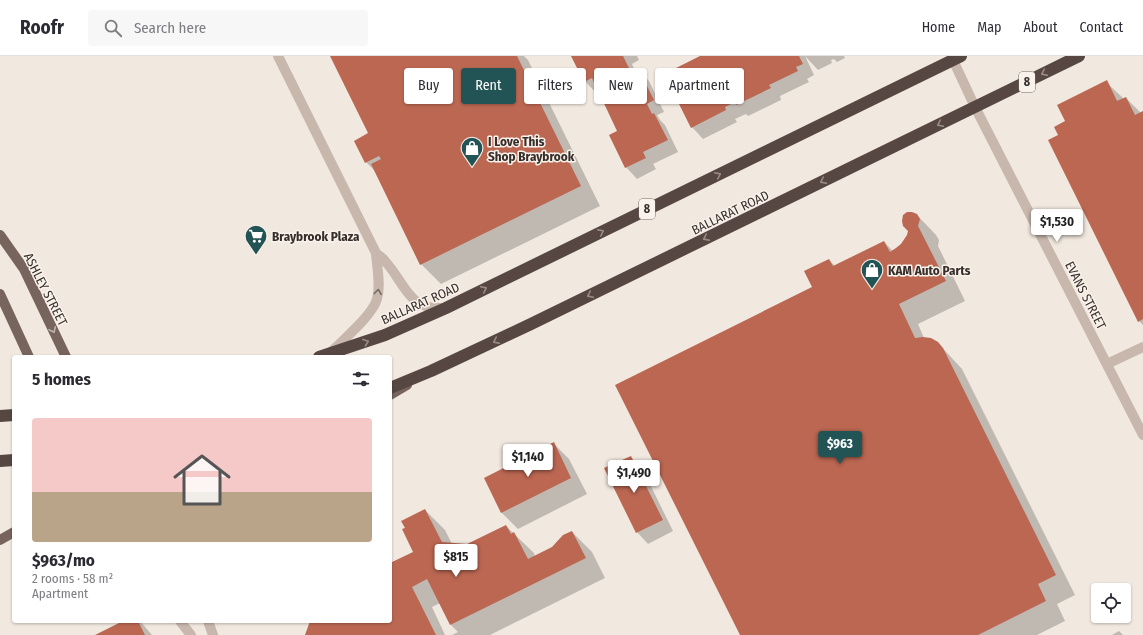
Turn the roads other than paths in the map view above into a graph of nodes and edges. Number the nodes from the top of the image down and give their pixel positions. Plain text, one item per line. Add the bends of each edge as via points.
1 (278, 56) edge
2 (1079, 56) edge
3 (957, 58) edge
4 (975, 107) junction
5 (0, 235) edge
6 (376, 253) junction
7 (0, 294) edge
8 (446, 308) junction
9 (1143, 347) edge
10 (28, 355) edge
11 (65, 355) edge
12 (325, 355) edge
13 (327, 355) edge
14 (1107, 364) junction
15 (431, 371) junction
16 (392, 387) edge
17 (392, 394) edge
18 (12, 415) edge
19 (0, 416) edge
20 (1143, 435) edge
21 (12, 460) edge
22 (0, 461) edge
23 (12, 533) edge
24 (0, 540) edge
25 (182, 623) edge
26 (209, 623) edge
27 (191, 635) edge
28 (213, 635) edge

1 - 6 street
2 -> 4 highway, BALLARAT ROAD / 8
3 - 4 street, EVANS STREET
8 -> 3 highway, BALLARAT ROAD / 8
4 - 14 street, EVANS STREET
4 -> 15 highway, BALLARAT ROAD / 8
5 -> 11 main road, ASHLEY STREET via 24,269
6 - 8 street via 416,301 427,307
12 -> 6 street via 364,318 377,300 379,283
7 - 10 main road
13 -> 8 highway, BALLARAT ROAD / 8 via 385,335
9 - 14 street
14 - 20 street, EVANS STREET
15 - 16 highway, BALLARAT ROAD / 8
15 - 17 main road
18 - 19 highway
21 - 22 highway
23 - 24 main road
25 - 27 street
26 - 28 street

